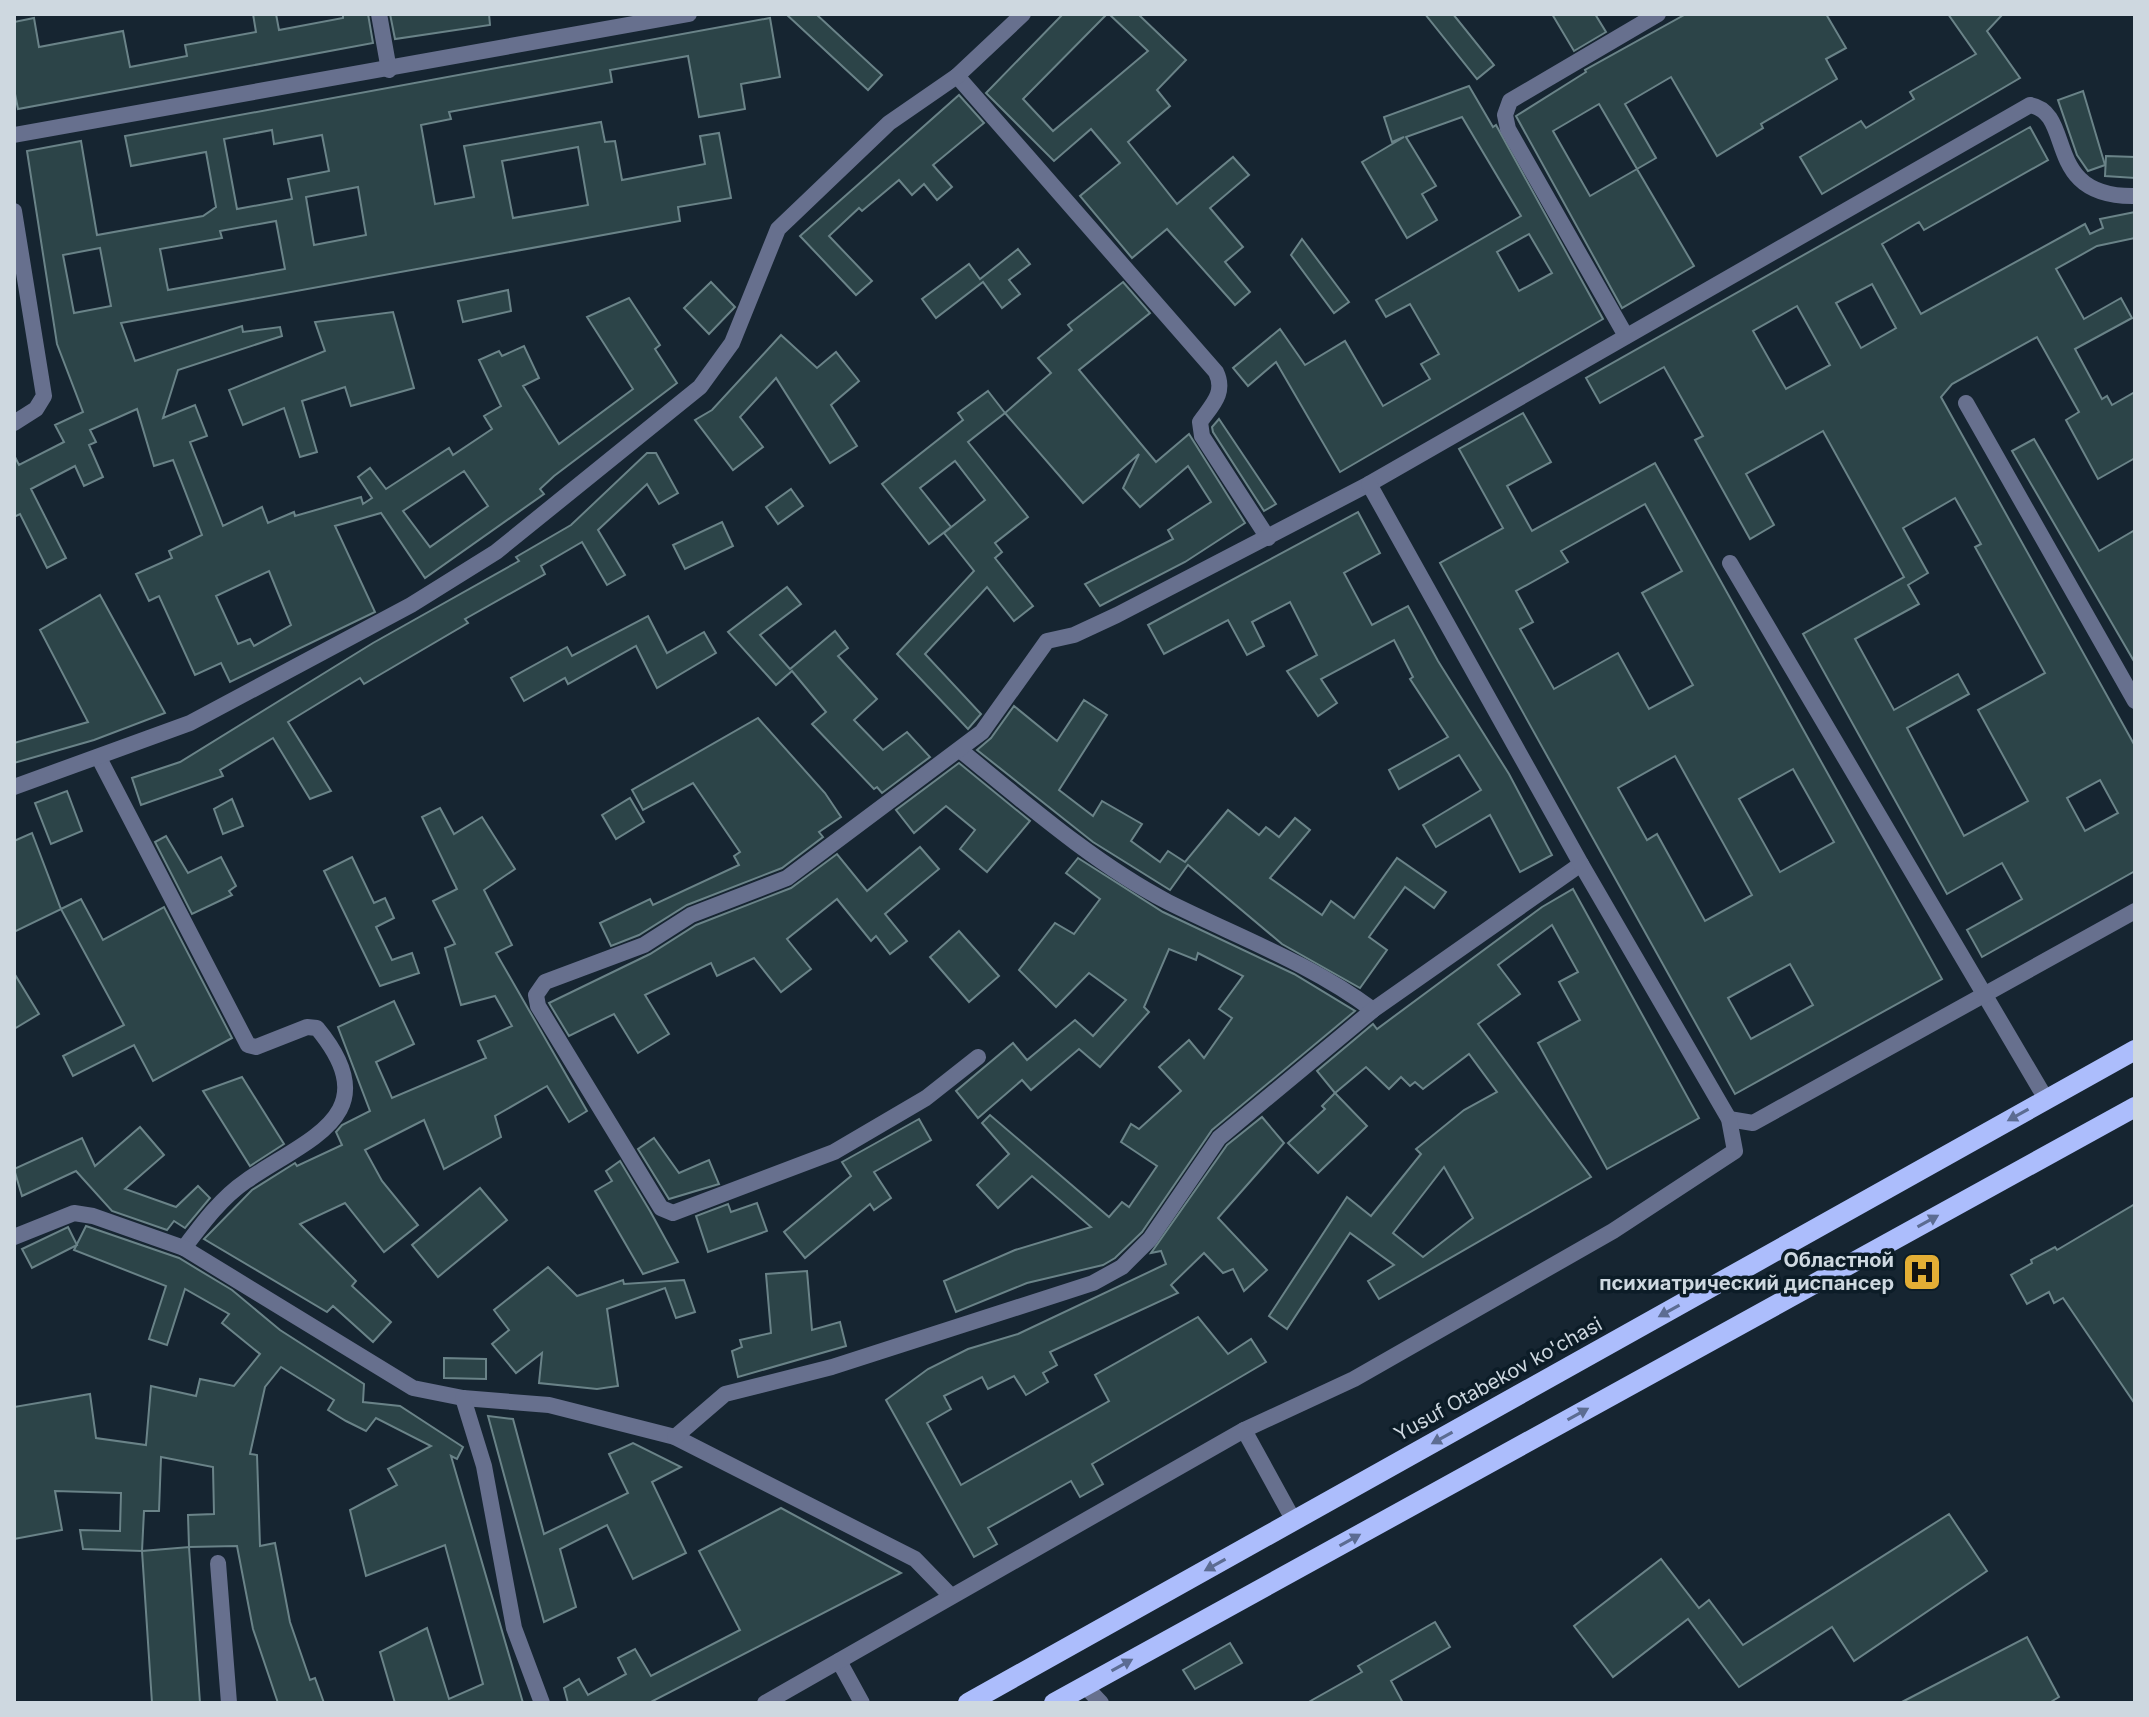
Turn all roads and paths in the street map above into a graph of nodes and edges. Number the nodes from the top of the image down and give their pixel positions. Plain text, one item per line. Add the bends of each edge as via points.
1 (379, 14) edge
2 (689, 14) edge
3 (1023, 14) edge
4 (1658, 14) edge
5 (389, 70) junction
6 (957, 76) junction
7 (14, 135) edge
8 (2135, 196) edge
9 (14, 211) edge
10 (1626, 336) junction
11 (1966, 403) dead end
12 (14, 423) edge
13 (1369, 484) junction
14 (1268, 538) junction
15 (1730, 563) dead end
16 (2135, 701) edge
17 (960, 750) junction
18 (99, 758) junction
19 (14, 787) edge
20 (1581, 864) junction
21 (2135, 911) edge
22 (1984, 997) junction
23 (1373, 1010) junction
24 (2135, 1050) edge
25 (978, 1057) dead end
26 (2046, 1099) junction
27 (2135, 1107) edge
28 (1729, 1119) junction
29 (14, 1237) edge
30 (184, 1248) junction
31 (463, 1398) junction
32 (1244, 1430) junction
33 (675, 1437) junction
34 (1294, 1521) junction
35 (218, 1563) dead end
36 (951, 1596) junction
37 (839, 1661) junction
38 (1085, 1686) junction
39 (229, 1703) edge
40 (542, 1703) edge
41 (765, 1703) edge
42 (862, 1703) edge
43 (968, 1703) edge
44 (1054, 1703) edge
45 (1101, 1703) edge

1 - 5 street
2 - 5 street
3 - 6 street
4 - 10 street via 1510,101 1505,115 1508,129
5 - 7 street
6 - 14 street via 1216,372 1220,394 1200,422 1202,436
6 - 18 street via 889,123 778,229 732,343 700,387 496,552 411,605 190,723
8 - 10 street via 2108,196 2085,186 2048,118 2030,105
9 - 12 street via 44,396 36,409
10 - 13 street
11 - 16 street
13 - 14 street
13 - 20 street
14 - 17 street via 1074,635 1047,641 982,732
15 - 22 street
17 - 23 street via 1032,809 1165,901 1335,981
17 - 25 street via 787,878 691,915 644,945 545,982 536,995 661,1208 673,1213 834,1152 926,1098
18 - 19 street
18 - 30 street via 248,1045 317,1028 348,1085 344,1105 328,1125 305,1146 245,1182 211,1212
20 - 23 street
20 - 28 street
21 - 22 street
22 - 26 street
22 - 28 street via 1753,1123
23 - 33 street via 1219,1138 1150,1239 1122,1267 1093,1283 832,1367 725,1394
24 - 26 main road, Yusuf Otabekov ko'chasi
26 -> 34 main road, Yusuf Otabekov ko'chasi
38 -> 27 main road
28 - 32 street via 1735,1151 1711,1170 1354,1379
29 - 30 street via 74,1213
30 - 31 street via 383,1372 413,1388
31 - 33 street via 549,1405
31 - 40 street via 484,1466 514,1628
32 - 34 street
32 - 36 street
33 - 36 street via 915,1559
34 -> 43 main road, Yusuf Otabekov ko'chasi
35 - 39 street
36 - 37 street
37 - 41 street
37 - 42 street
38 - 44 main road
38 - 45 street

